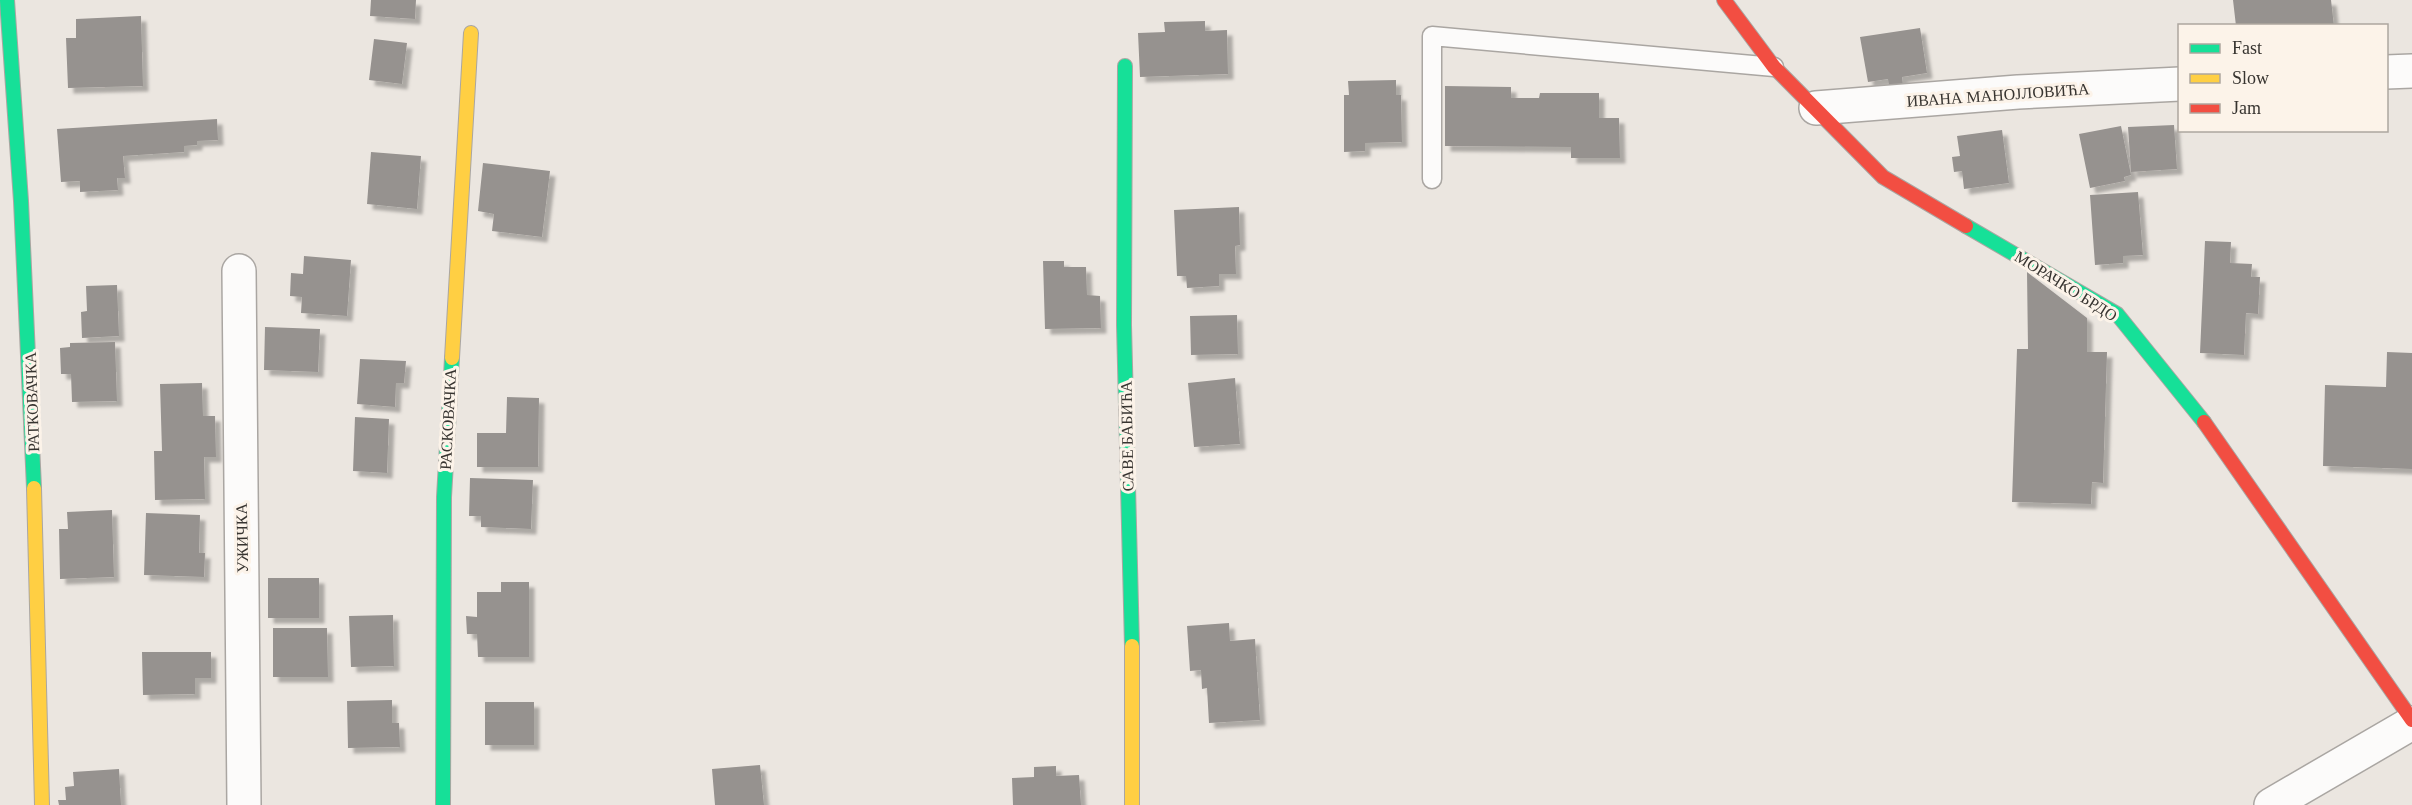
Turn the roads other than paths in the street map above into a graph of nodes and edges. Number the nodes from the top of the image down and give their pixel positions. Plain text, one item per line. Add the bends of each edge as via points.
1 (7, 0) edge
2 (1724, 0) edge
3 (471, 33) dead end
4 (1125, 66) dead end
5 (1774, 67) junction
6 (2412, 71) edge
7 (2388, 72) edge
8 (2178, 84) edge
9 (1816, 108) junction
10 (1432, 179) dead end
11 (239, 271) dead end
12 (2412, 721) edge
13 (42, 805) edge
14 (244, 805) edge
15 (444, 805) edge
16 (1132, 805) edge
17 (2271, 805) edge

1 - 13 street, РАТКОВАЧКА via 30,352
2 - 5 street, МОРАЧКО БРДО
3 - 15 street, РАСКОВАЧКА via 444,497
4 - 16 street, САВЕ БАБИЋА via 1124,326
5 - 9 street, МОРАЧКО БРДО
5 - 10 lane via 1432,36
6 - 7 street
8 - 9 street, ИВАНА МАНОЈЛОВИЋА
9 - 12 street, МОРАЧКО БРДО via 1883,177 2117,314 2212,432
11 - 14 street, УЖИЧКА
12 - 17 street

